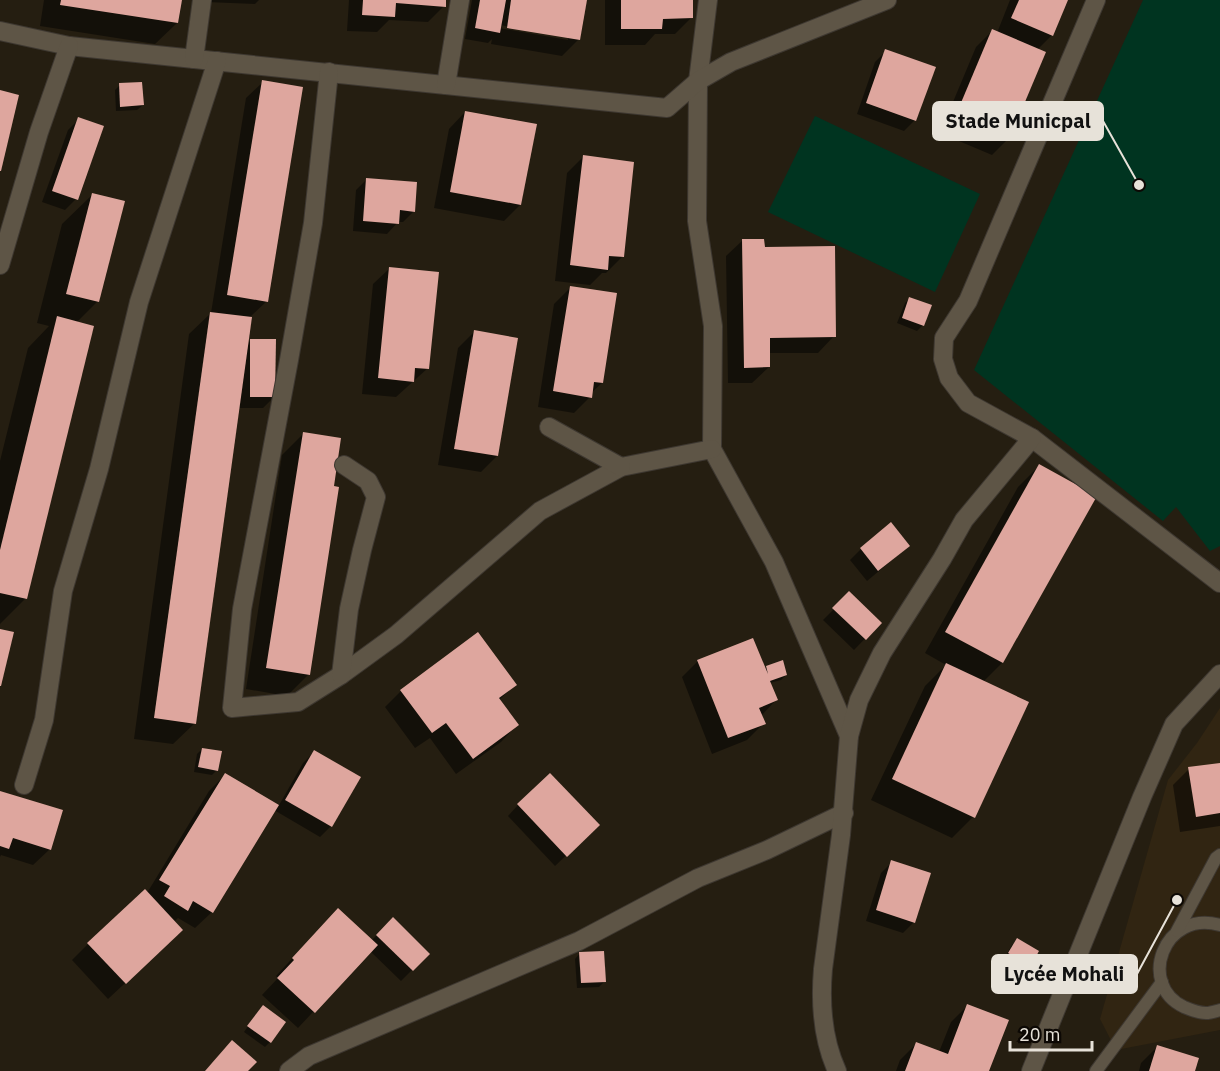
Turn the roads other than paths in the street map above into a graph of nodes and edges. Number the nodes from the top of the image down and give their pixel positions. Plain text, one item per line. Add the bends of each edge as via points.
1 (202, 0) edge
2 (460, 0) edge
3 (708, 0) edge
4 (887, 0) edge
5 (1096, 0) edge
6 (0, 31) edge
7 (69, 46) junction
8 (194, 59) junction
9 (217, 61) junction
10 (329, 72) junction
11 (698, 81) junction
12 (446, 84) junction
13 (0, 266) edge
14 (549, 427) dead end
15 (1032, 438) junction
16 (712, 449) junction
17 (344, 465) dead end
18 (621, 467) junction
19 (1220, 583) edge
20 (1220, 674) edge
21 (341, 675) junction
22 (849, 736) junction
23 (24, 785) dead end
24 (844, 813) junction
25 (1220, 855) edge
26 (1220, 925) edge
27 (1178, 931) junction
28 (1162, 982) junction
29 (1220, 1010) edge
30 (289, 1071) edge
31 (837, 1071) edge
32 (1031, 1071) edge
33 (1096, 1071) edge

1 - 8 street
2 - 12 street
3 - 11 street
4 - 11 street via 731,62
5 - 15 street via 968,301 944,338 943,359 949,378 968,403
6 - 7 street
7 - 8 street
7 - 13 street
8 - 9 street
9 - 10 street
9 - 23 street via 139,302 99,469 63,591 45,720
10 - 12 street
10 - 21 street via 313,223 242,609 232,708 298,702
11 - 12 street via 667,108
11 - 16 street via 697,221 713,326
14 - 18 street
15 - 19 street
15 - 22 street via 963,520 882,653 859,700
16 - 18 street
16 - 22 street via 774,562
17 - 21 street via 368,481 376,497 349,609
18 - 21 street via 540,511 396,635
20 - 32 street via 1174,724
22 - 24 street
24 - 30 street via 698,878 579,941 309,1056
24 - 31 street via 821,991 825,1036
25 - 27 lane
26 - 27 lane via 1204,922
27 - 28 lane via 1161,954
28 - 29 lane via 1179,1005 1206,1013
28 - 33 lane

